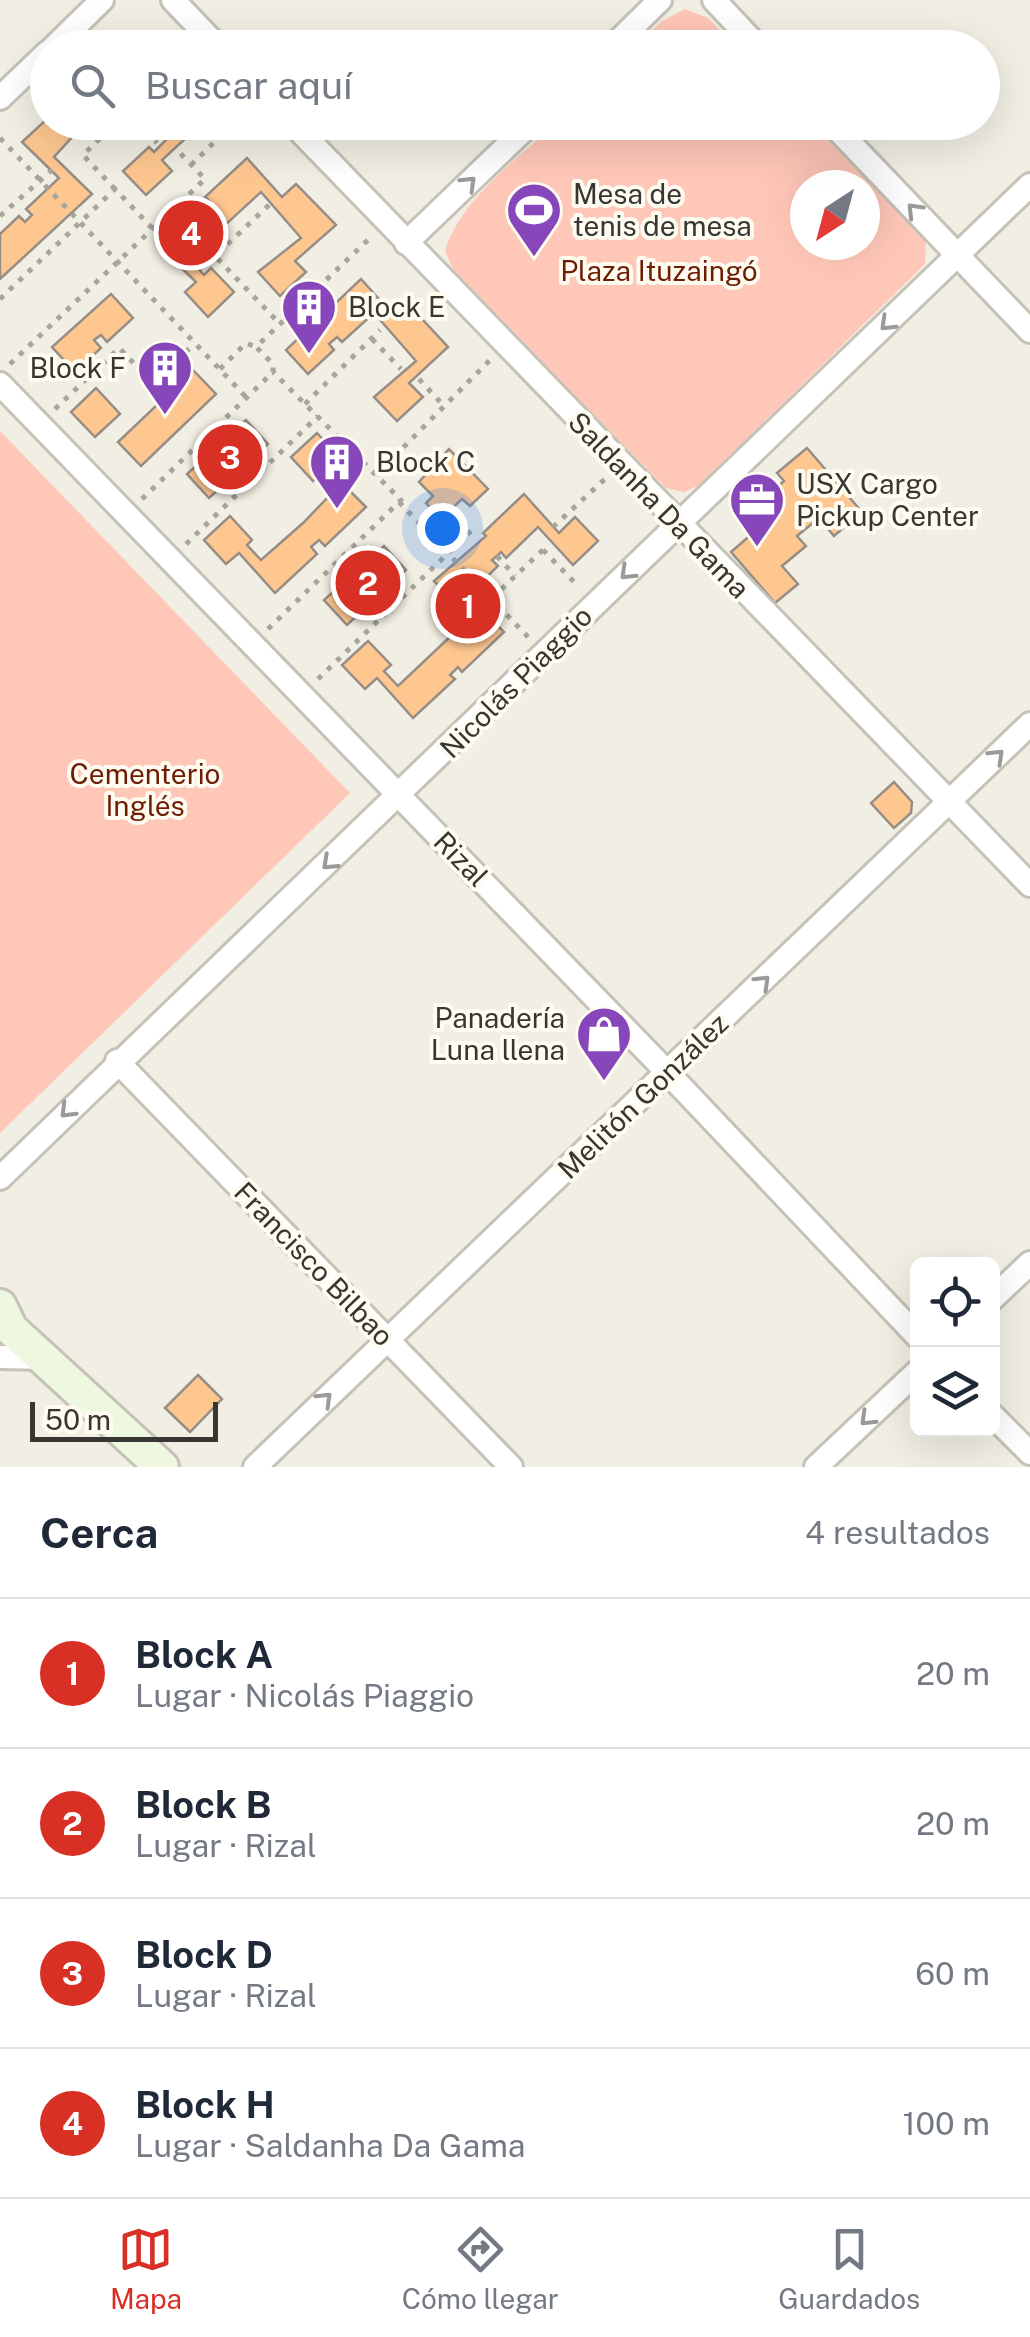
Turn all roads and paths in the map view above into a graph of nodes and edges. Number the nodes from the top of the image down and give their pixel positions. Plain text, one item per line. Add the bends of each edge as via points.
1 (102, 0) edge
2 (173, 0) edge
3 (660, 0) edge
4 (714, 0) edge
5 (71, 30) edge
6 (202, 30) edge
7 (629, 30) edge
8 (742, 30) edge
9 (30, 69) edge
10 (0, 98) edge
11 (0, 138) edge
12 (98, 140) edge
13 (153, 140) edge
14 (217, 140) edge
15 (308, 140) edge
16 (513, 140) edge
17 (847, 140) edge
18 (156, 143) dead end
19 (179, 152) dead end
20 (191, 164) junction
21 (52, 170) dead end
22 (40, 180) junction
23 (1030, 185) edge
24 (116, 189) junction
25 (268, 205) dead end
26 (0, 216) edge
27 (387, 222) junction
28 (80, 223) junction
29 (153, 229) junction
30 (406, 243) junction
31 (957, 256) junction
32 (118, 262) junction
33 (0, 299) edge
34 (280, 324) junction
35 (380, 330) dead end
36 (1030, 331) edge
37 (372, 339) junction
38 (195, 344) junction
39 (504, 346) junction
40 (256, 347) junction
41 (219, 369) junction
42 (401, 369) dead end
43 (274, 372) junction
44 (0, 374) edge
45 (419, 379) dead end
46 (0, 384) edge
47 (247, 398) junction
48 (305, 404) junction
49 (444, 406) junction
50 (318, 416) junction
51 (39, 424) junction
52 (620, 466) junction
53 (376, 475) junction
54 (399, 502) junction
55 (125, 515) junction
56 (677, 525) junction
57 (475, 527) dead end
58 (553, 527) dead end
59 (448, 553) junction
60 (497, 556) dead end
61 (169, 560) junction
62 (515, 576) junction
63 (492, 598) junction
64 (595, 604) junction
65 (252, 646) junction
66 (543, 653) junction
67 (301, 696) junction
68 (1030, 724) edge
69 (400, 797) junction
70 (950, 802) junction
71 (1030, 886) edge
72 (116, 1061) junction
73 (668, 1073) junction
74 (0, 1178) edge
75 (1030, 1263) edge
76 (1000, 1291) edge
77 (3, 1329) edge
78 (910, 1329) edge
79 (388, 1338) junction
80 (910, 1378) edge
81 (1000, 1423) edge
82 (1030, 1454) edge
83 (162, 1467) edge
84 (255, 1467) edge
85 (511, 1467) edge
86 (816, 1467) edge

1 - 5 street
2 - 6 street
3 - 7 street
4 - 8 street
9 - 10 street
11 - 22 path
12 - 24 path via 83,155
13 - 18 path
14 - 20 path
15 - 27 street, Saldanha Da Gama
30 -> 16 street
31 -> 17 street
19 - 20 path
20 - 29 path via 205,180
21 - 22 path
22 - 26 path
22 - 28 path
23 - 31 street, Nicolás Piaggio
24 - 28 path
24 - 29 path
25 - 34 path via 215,256
27 - 30 street, Saldanha Da Gama
27 - 34 path
28 - 32 path
28 - 33 path
29 - 32 path
30 - 39 street, Saldanha Da Gama
31 - 36 street
31 -> 56 street, Nicolás Piaggio
32 - 38 path
32 - 44 path
34 - 40 path
35 - 37 path
37 - 42 path
37 - 48 path
38 - 41 path
38 - 51 path via 153,383 119,348
39 - 49 path
39 - 52 street, Saldanha Da Gama
40 - 41 path via 246,344
40 - 43 path
41 - 47 path
43 - 47 path
43 - 48 path
45 - 49 path
46 - 51 street, Rizal
47 - 55 path
48 - 50 path
49 - 53 path
50 - 53 path
50 - 61 path
51 - 55 street, Rizal
52 - 56 street, Saldanha Da Gama
52 - 58 path
53 - 54 path
54 - 59 path
54 - 65 path
55 - 61 street, Rizal
56 -> 64 street, Nicolás Piaggio
56 - 70 street, Saldanha Da Gama
57 - 59 path
59 - 63 path
59 - 67 path
60 - 62 path
61 - 65 street, Rizal
62 - 63 path
62 - 64 path via 546,547
63 - 66 path
64 - 66 street, Nicolás Piaggio
65 - 67 street, Rizal
66 - 69 street, Nicolás Piaggio
67 - 69 street, Rizal
70 -> 68 street, Melitón González
69 -> 72 street, Nicolás Piaggio
69 - 73 street, Rizal
70 - 71 street, Saldanha Da Gama
73 -> 70 street, Melitón González
72 -> 74 street, Nicolás Piaggio
72 - 79 street, Francisco Bilbao
73 - 78 street, Rizal
73 - 79 street, Melitón González
75 - 76 street
77 - 83 main road
84 -> 79 street, Melitón González
79 - 85 street, Francisco Bilbao
80 -> 86 street
81 - 82 street

